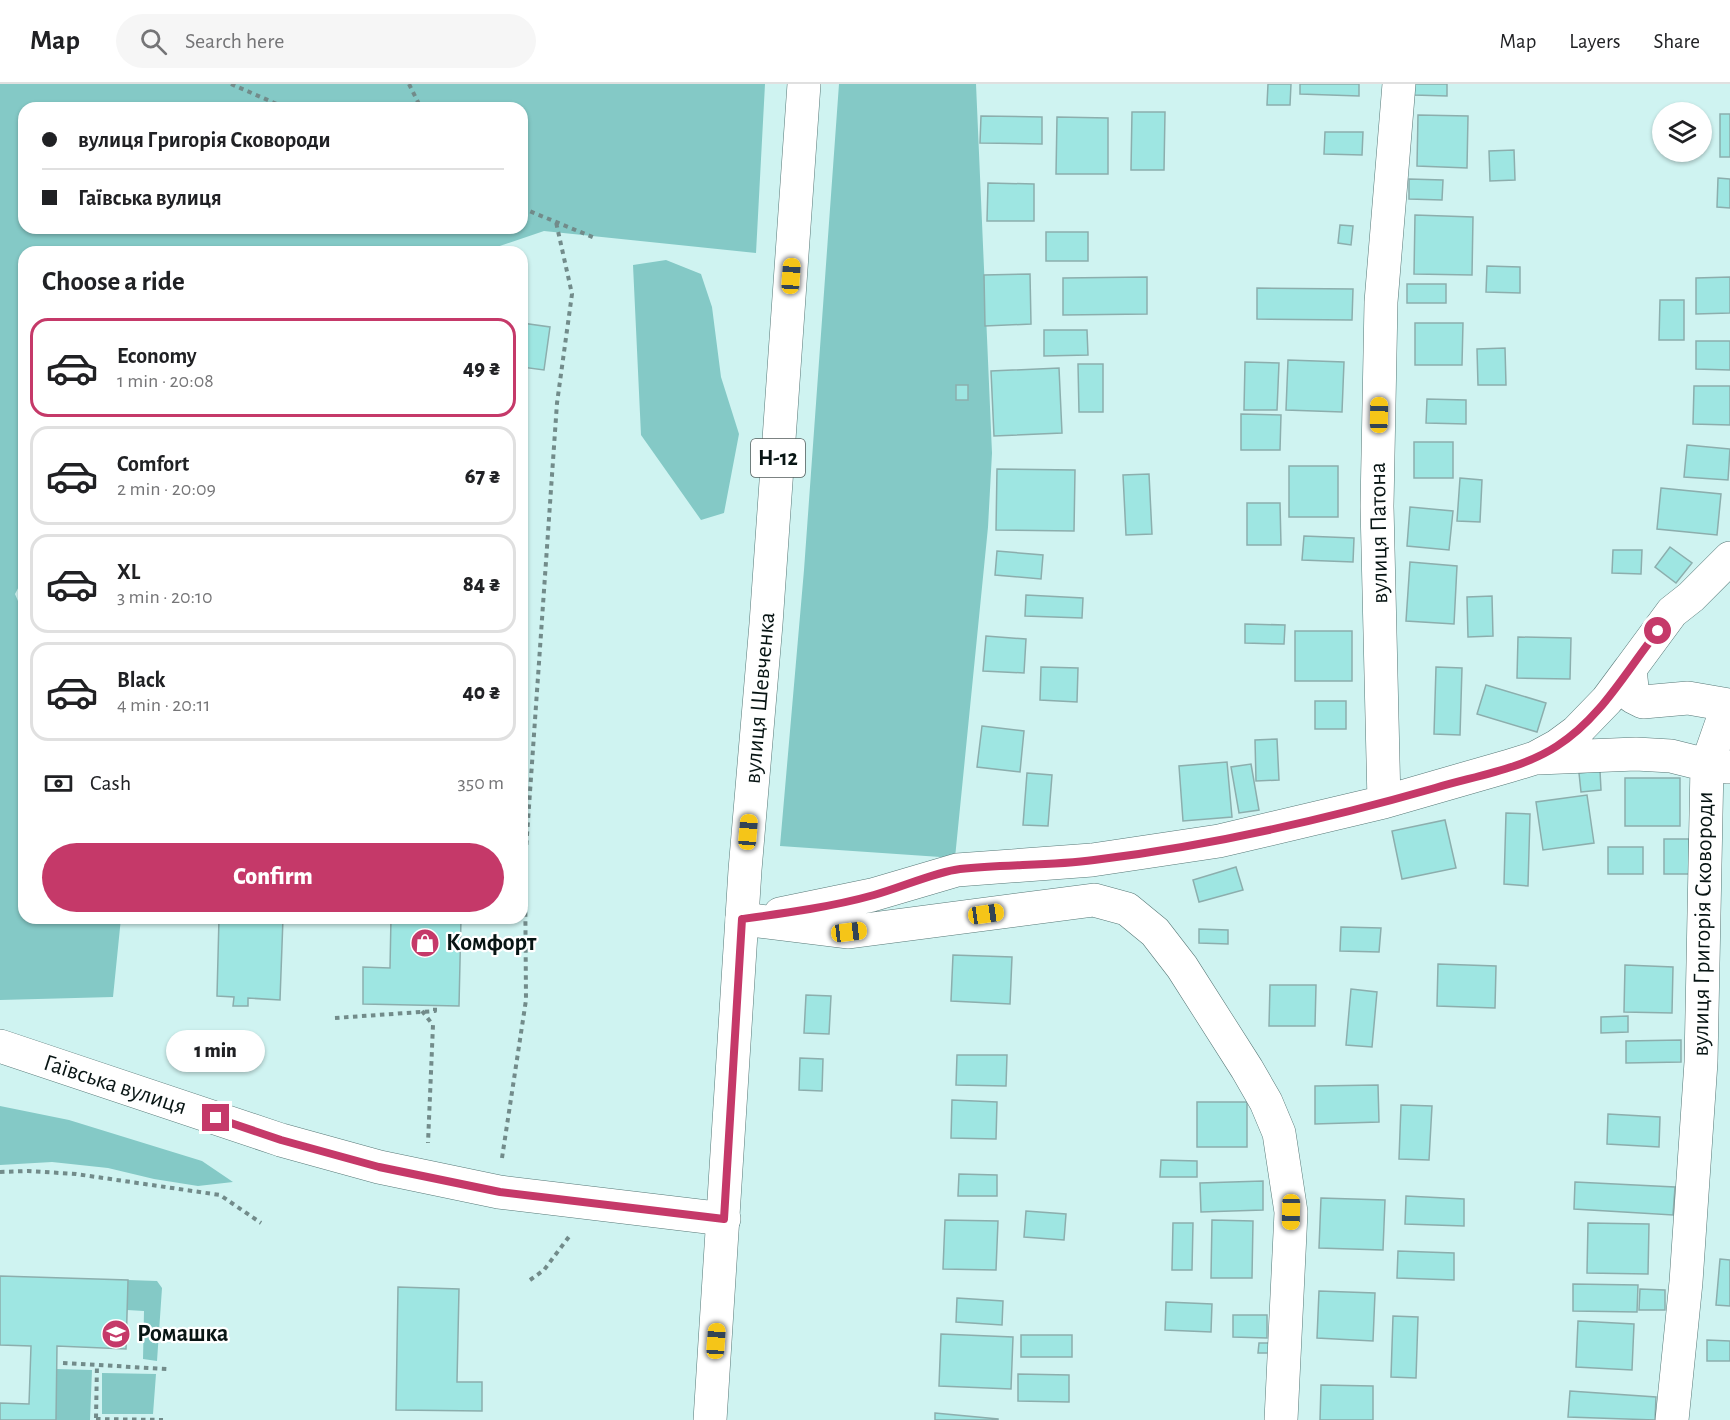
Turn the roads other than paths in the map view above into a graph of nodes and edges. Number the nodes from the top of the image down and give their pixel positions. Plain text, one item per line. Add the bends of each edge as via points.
1 (804, 84) edge
2 (1399, 84) edge
3 (1730, 558) edge
4 (1630, 669) junction
5 (1729, 706) edge
6 (1535, 758) junction
7 (1718, 766) edge
8 (1384, 802) junction
9 (742, 919) junction
10 (0, 1046) edge
11 (724, 1219) junction
12 (710, 1420) edge
13 (1281, 1420) edge
14 (1671, 1420) edge

1 - 9 street, вулиця Шевченка / Н-12
2 - 8 street, вулиця Патона via 1381,302 1377,506
3 - 4 street via 1672,612
4 - 5 street, вулиця Григорія Сковороди via 1633,697 1643,702 1688,698
4 - 6 street via 1576,732
5 - 7 street, вулиця Григорія Сковороди
6 - 7 street via 1636,754 1671,756
6 - 8 street
7 - 14 street, вулиця Григорія Сковороди via 1686,1282
8 - 9 street via 1219,841 1092,860 957,870 872,895
9 - 11 street, вулиця Шевченка / Н-12
9 - 13 street via 849,932 1094,900 1127,909 1155,932 1247,1069 1279,1133 1291,1212
10 - 11 street, Гаївська вулиця via 281,1140 379,1167 500,1192
11 - 12 street, вулиця Шевченка / Н-12

